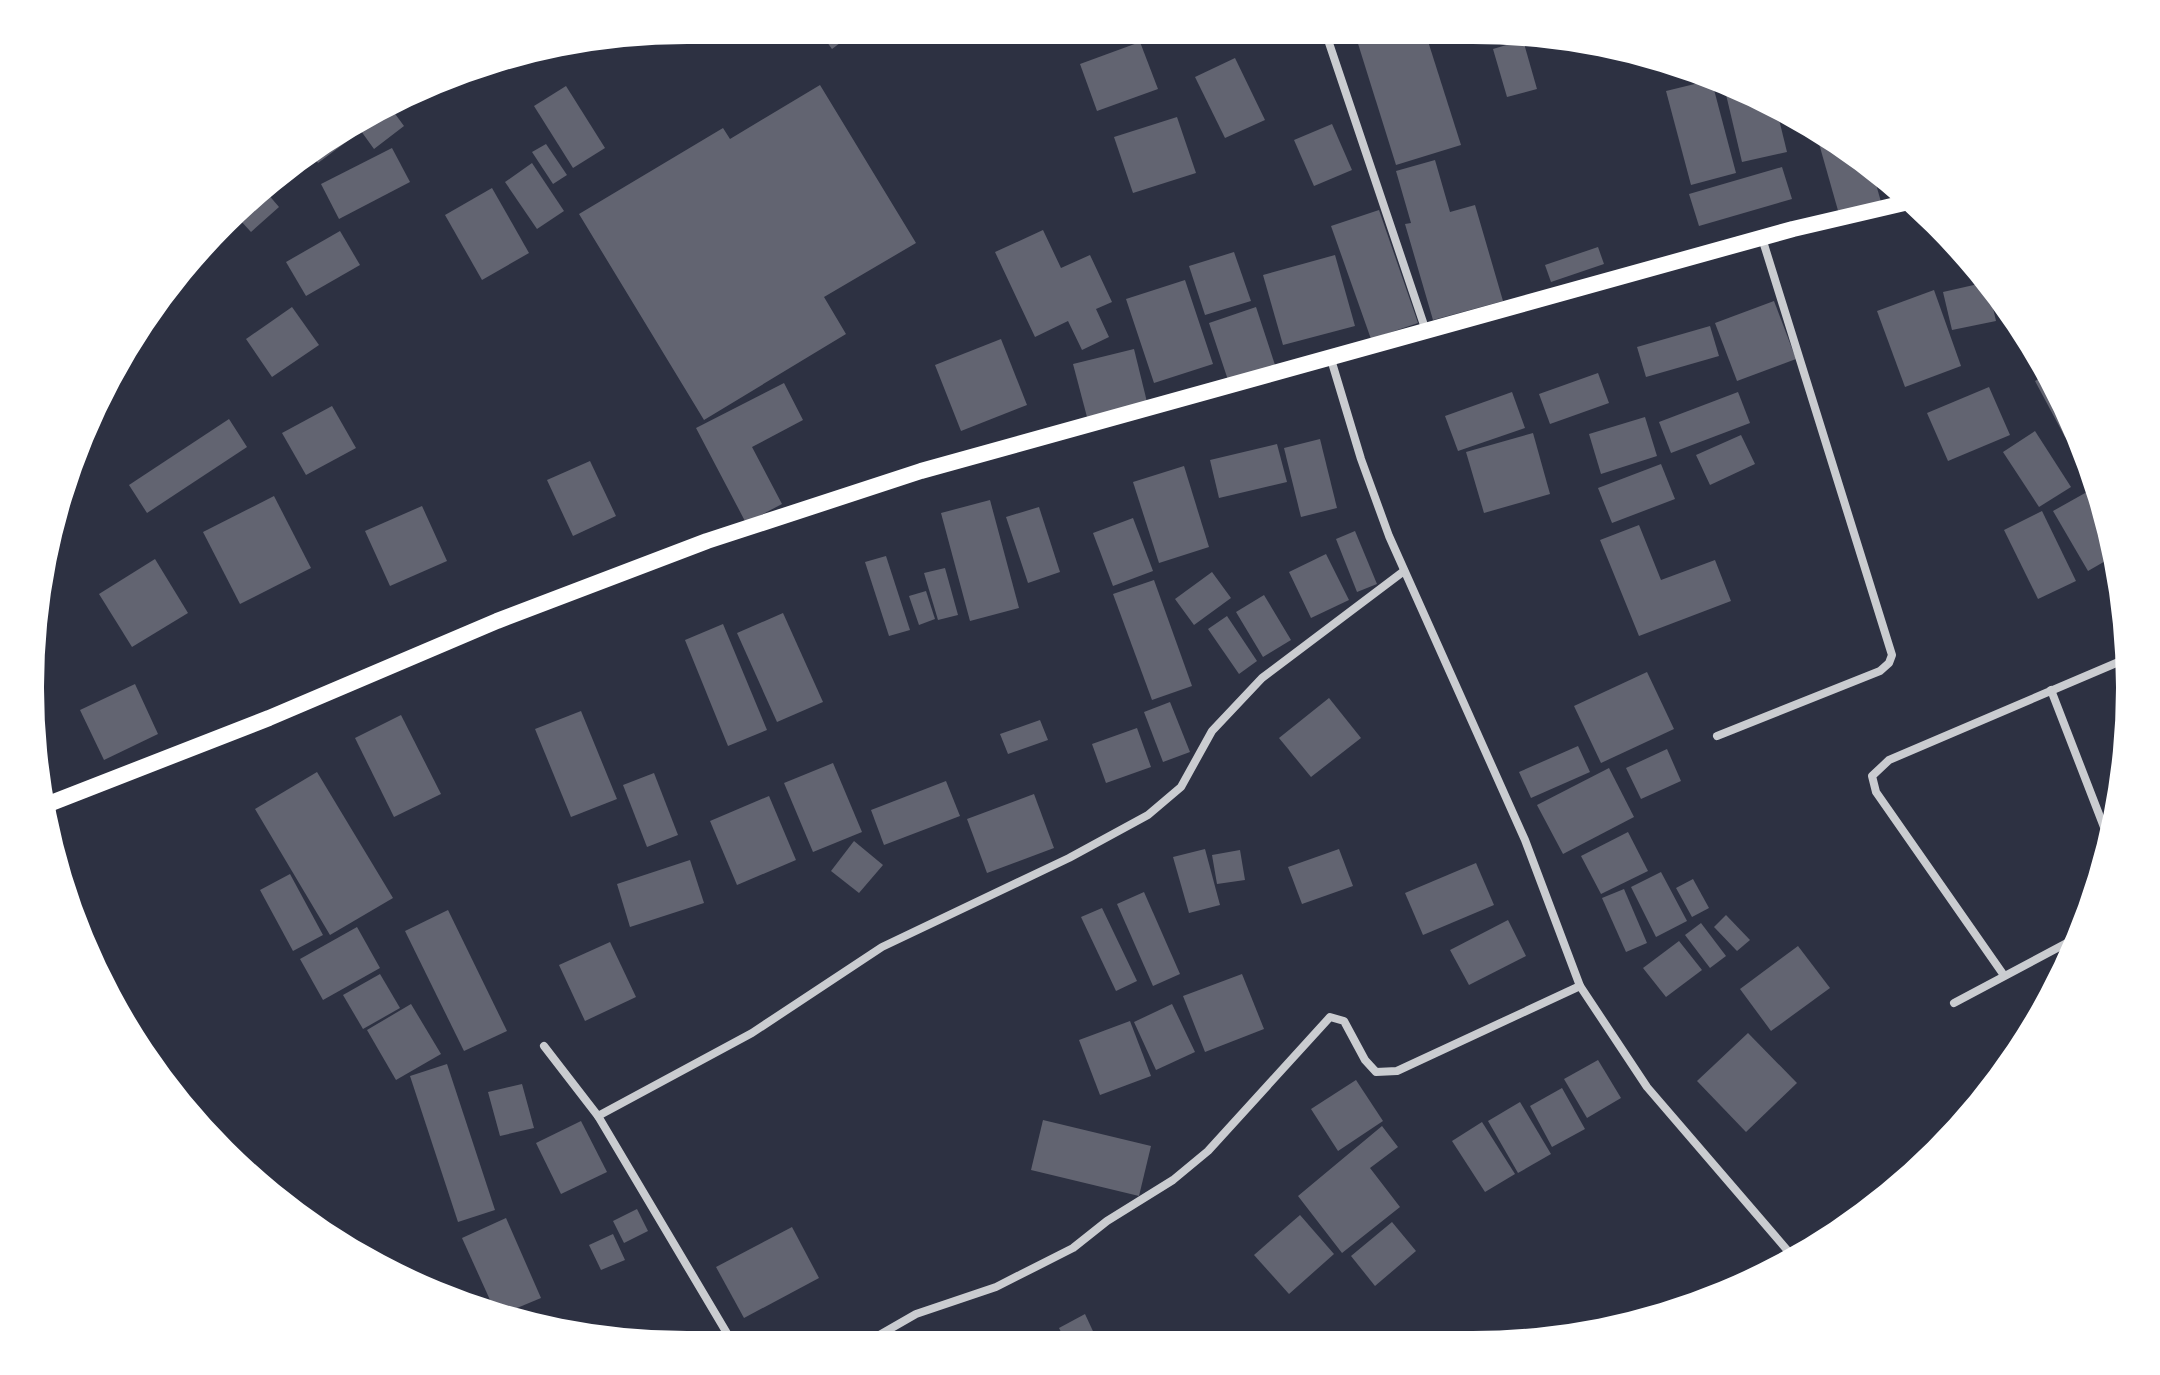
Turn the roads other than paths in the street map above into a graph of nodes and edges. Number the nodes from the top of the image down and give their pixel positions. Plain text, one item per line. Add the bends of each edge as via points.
1 (1329, 44) edge
2 (1898, 205) edge
3 (1762, 237) junction
4 (1426, 331) junction
5 (1330, 356) junction
6 (1404, 571) junction
7 (2115, 663) edge
8 (2051, 690) junction
9 (1717, 736) dead end
10 (54, 802) edge
11 (2102, 822) edge
12 (2062, 945) edge
13 (2003, 974) junction
14 (1580, 986) junction
15 (1954, 1003) dead end
16 (544, 1046) dead end
17 (598, 1116) junction
18 (1786, 1249) edge
19 (726, 1331) edge
20 (886, 1331) edge

1 - 4 street
2 - 3 main road
3 - 4 main road
3 - 9 street via 1892,655 1880,671
4 - 5 main road
5 - 6 street via 1361,459
5 - 10 main road via 921,471 707,541
6 - 14 street via 1525,840
6 - 17 street via 1262,678 1212,731 1181,787 1148,815 882,947 752,1033
7 - 8 street
8 - 11 street
8 - 13 street via 1889,760 1872,776 1876,792
12 - 13 street
13 - 15 street
14 - 18 street via 1647,1087
14 - 20 street via 1397,1071 1376,1072 1344,1021 1330,1017 1208,1151 1173,1180 1073,1248 996,1287 916,1314
16 - 17 street
17 - 19 street

